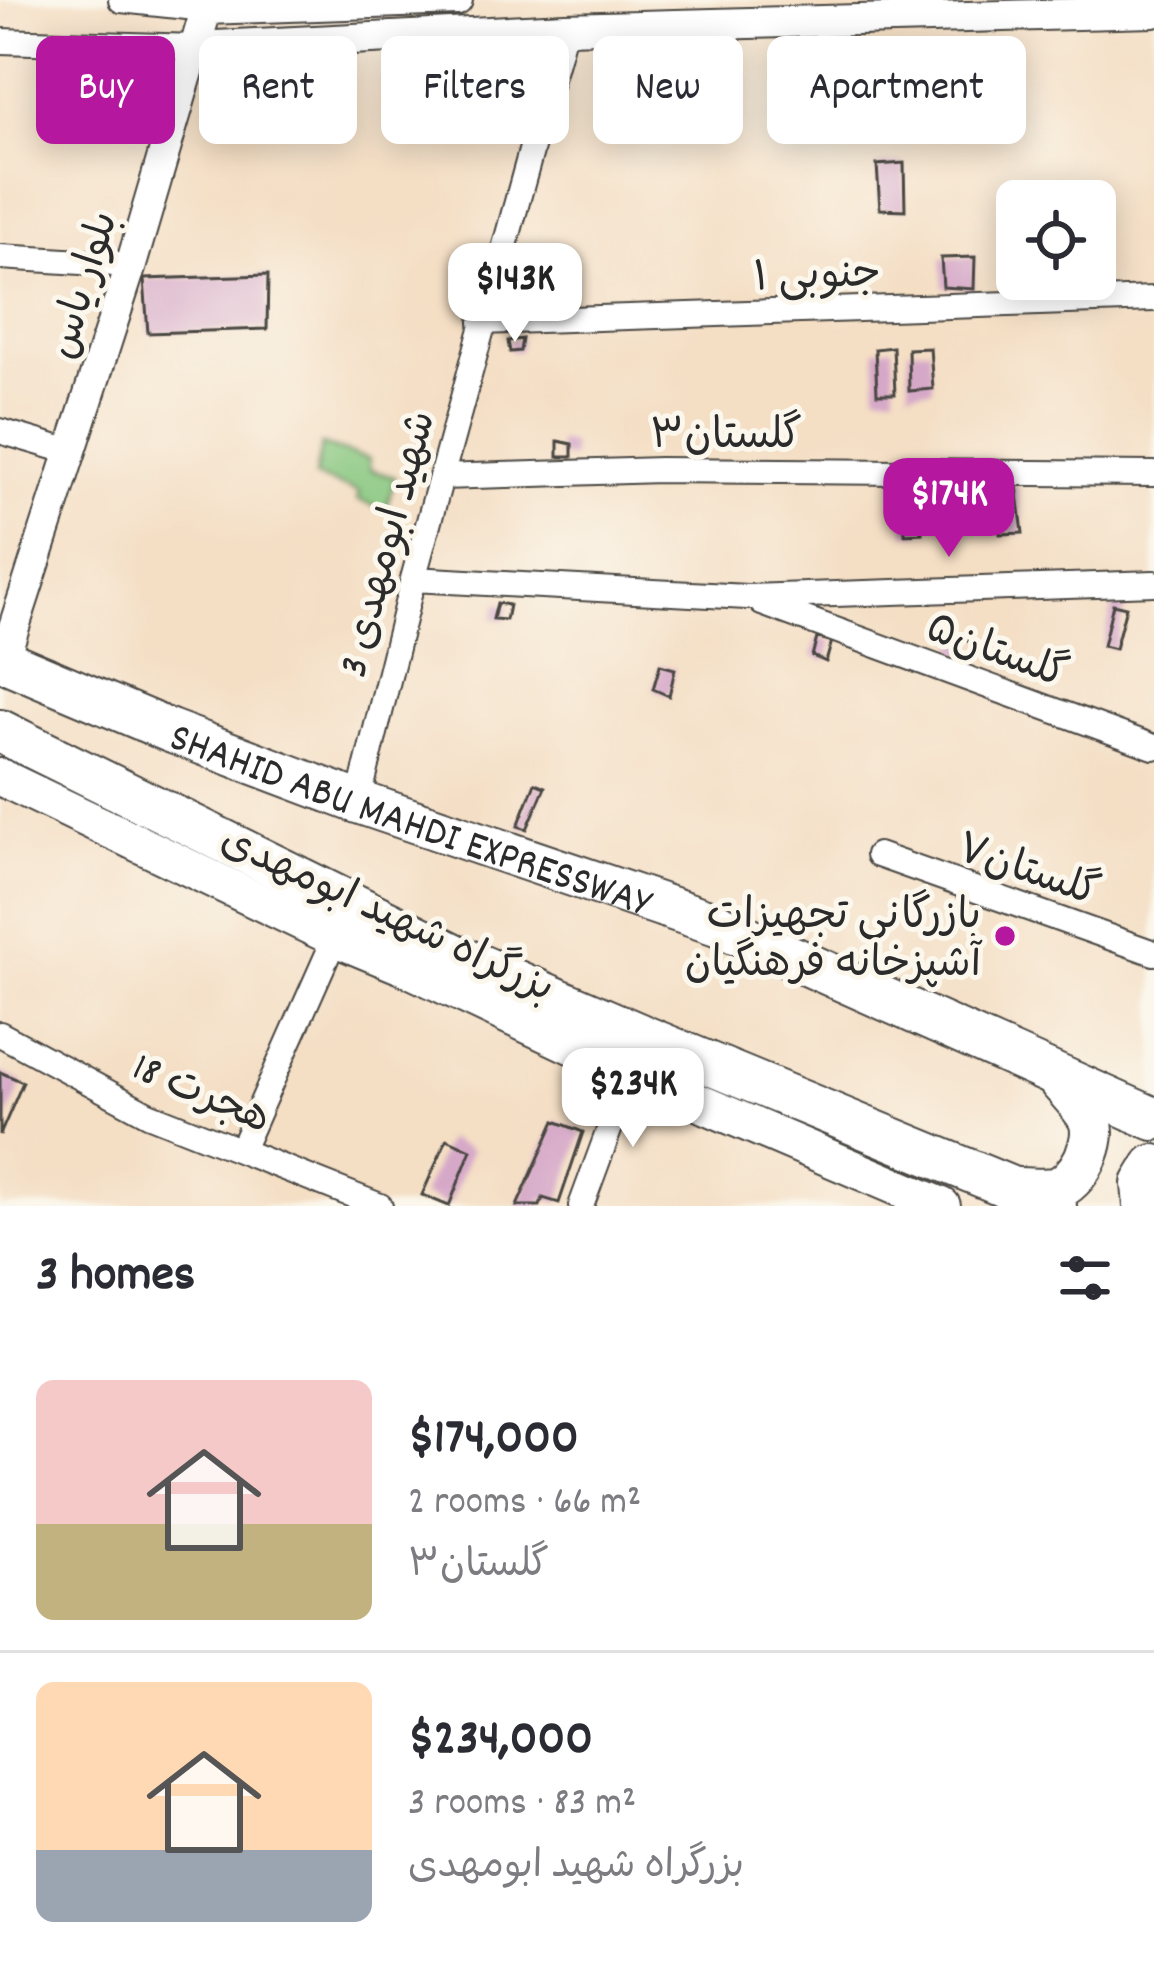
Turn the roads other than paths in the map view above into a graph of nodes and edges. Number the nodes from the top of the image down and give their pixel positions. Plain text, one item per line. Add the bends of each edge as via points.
1 (121, 0) edge
2 (457, 0) edge
3 (207, 4) edge
4 (1154, 13) edge
5 (566, 28) junction
6 (0, 41) edge
7 (196, 47) junction
8 (0, 257) edge
9 (131, 265) junction
10 (1154, 299) edge
11 (482, 322) junction
12 (0, 431) edge
13 (71, 452) junction
14 (1154, 474) edge
15 (441, 477) junction
16 (412, 579) junction
17 (1154, 583) edge
18 (747, 597) junction
19 (1, 660) edge
20 (0, 731) edge
21 (1154, 747) edge
22 (0, 777) edge
23 (358, 802) junction
24 (878, 855) dead end
25 (335, 938) junction
26 (1154, 952) edge
27 (457, 956) junction
28 (407, 968) junction
29 (0, 1034) edge
30 (630, 1073) junction
31 (1057, 1077) junction
32 (1154, 1119) edge
33 (241, 1150) junction
34 (1154, 1166) edge
35 (1035, 1198) edge
36 (380, 1206) edge
37 (581, 1206) edge
38 (941, 1206) edge
39 (1145, 1206) edge

1 - 3 street
2 - 3 street
3 - 7 street, بلوار یاس
4 - 5 street
5 - 7 street
5 - 11 street, شهید ابومهدی 3
6 - 7 street
7 - 9 street, بلوار یاس
8 - 9 street
9 - 13 street, بلوار یاس
10 - 11 street, جنوبی ۱
11 - 15 street, شهید ابومهدی 3
12 - 13 street
13 - 19 street, بلوار یاس
14 - 15 street, گلستان۳ via 660,470
15 - 16 street, شهید ابومهدی 3
16 - 18 street
16 - 23 street, شهید ابومهدی 3
17 - 18 street
18 - 21 street, گلستان۵
19 - 23 highway, SHAHID ABU MAHDI EXPRESSWAY
20 - 27 highway, SHAHID ABU MAHDI EXPRESSWAY
22 - 25 main road, بزرگراه شهید ابومهدی
23 - 31 highway, SHAHID ABU MAHDI EXPRESSWAY via 717,924
24 - 26 street, گلستان۷
25 - 28 main road, بزرگراه شهید ابومهدی
25 - 33 street
27 - 28 highway
27 - 35 highway, SHAHID ABU MAHDI EXPRESSWAY
28 - 30 main road, بزرگراه شهید ابومهدی
29 - 33 street, هجرت 18 via 148,1114
30 - 37 street
30 - 38 main road, بزرگراه شهید ابومهدی
31 - 32 highway, SHAHID ABU MAHDI EXPRESSWAY
31 - 35 highway via 1091,1121 1091,1136 1078,1172
33 - 36 street, هجرت 18
34 - 39 highway via 1143,1184

